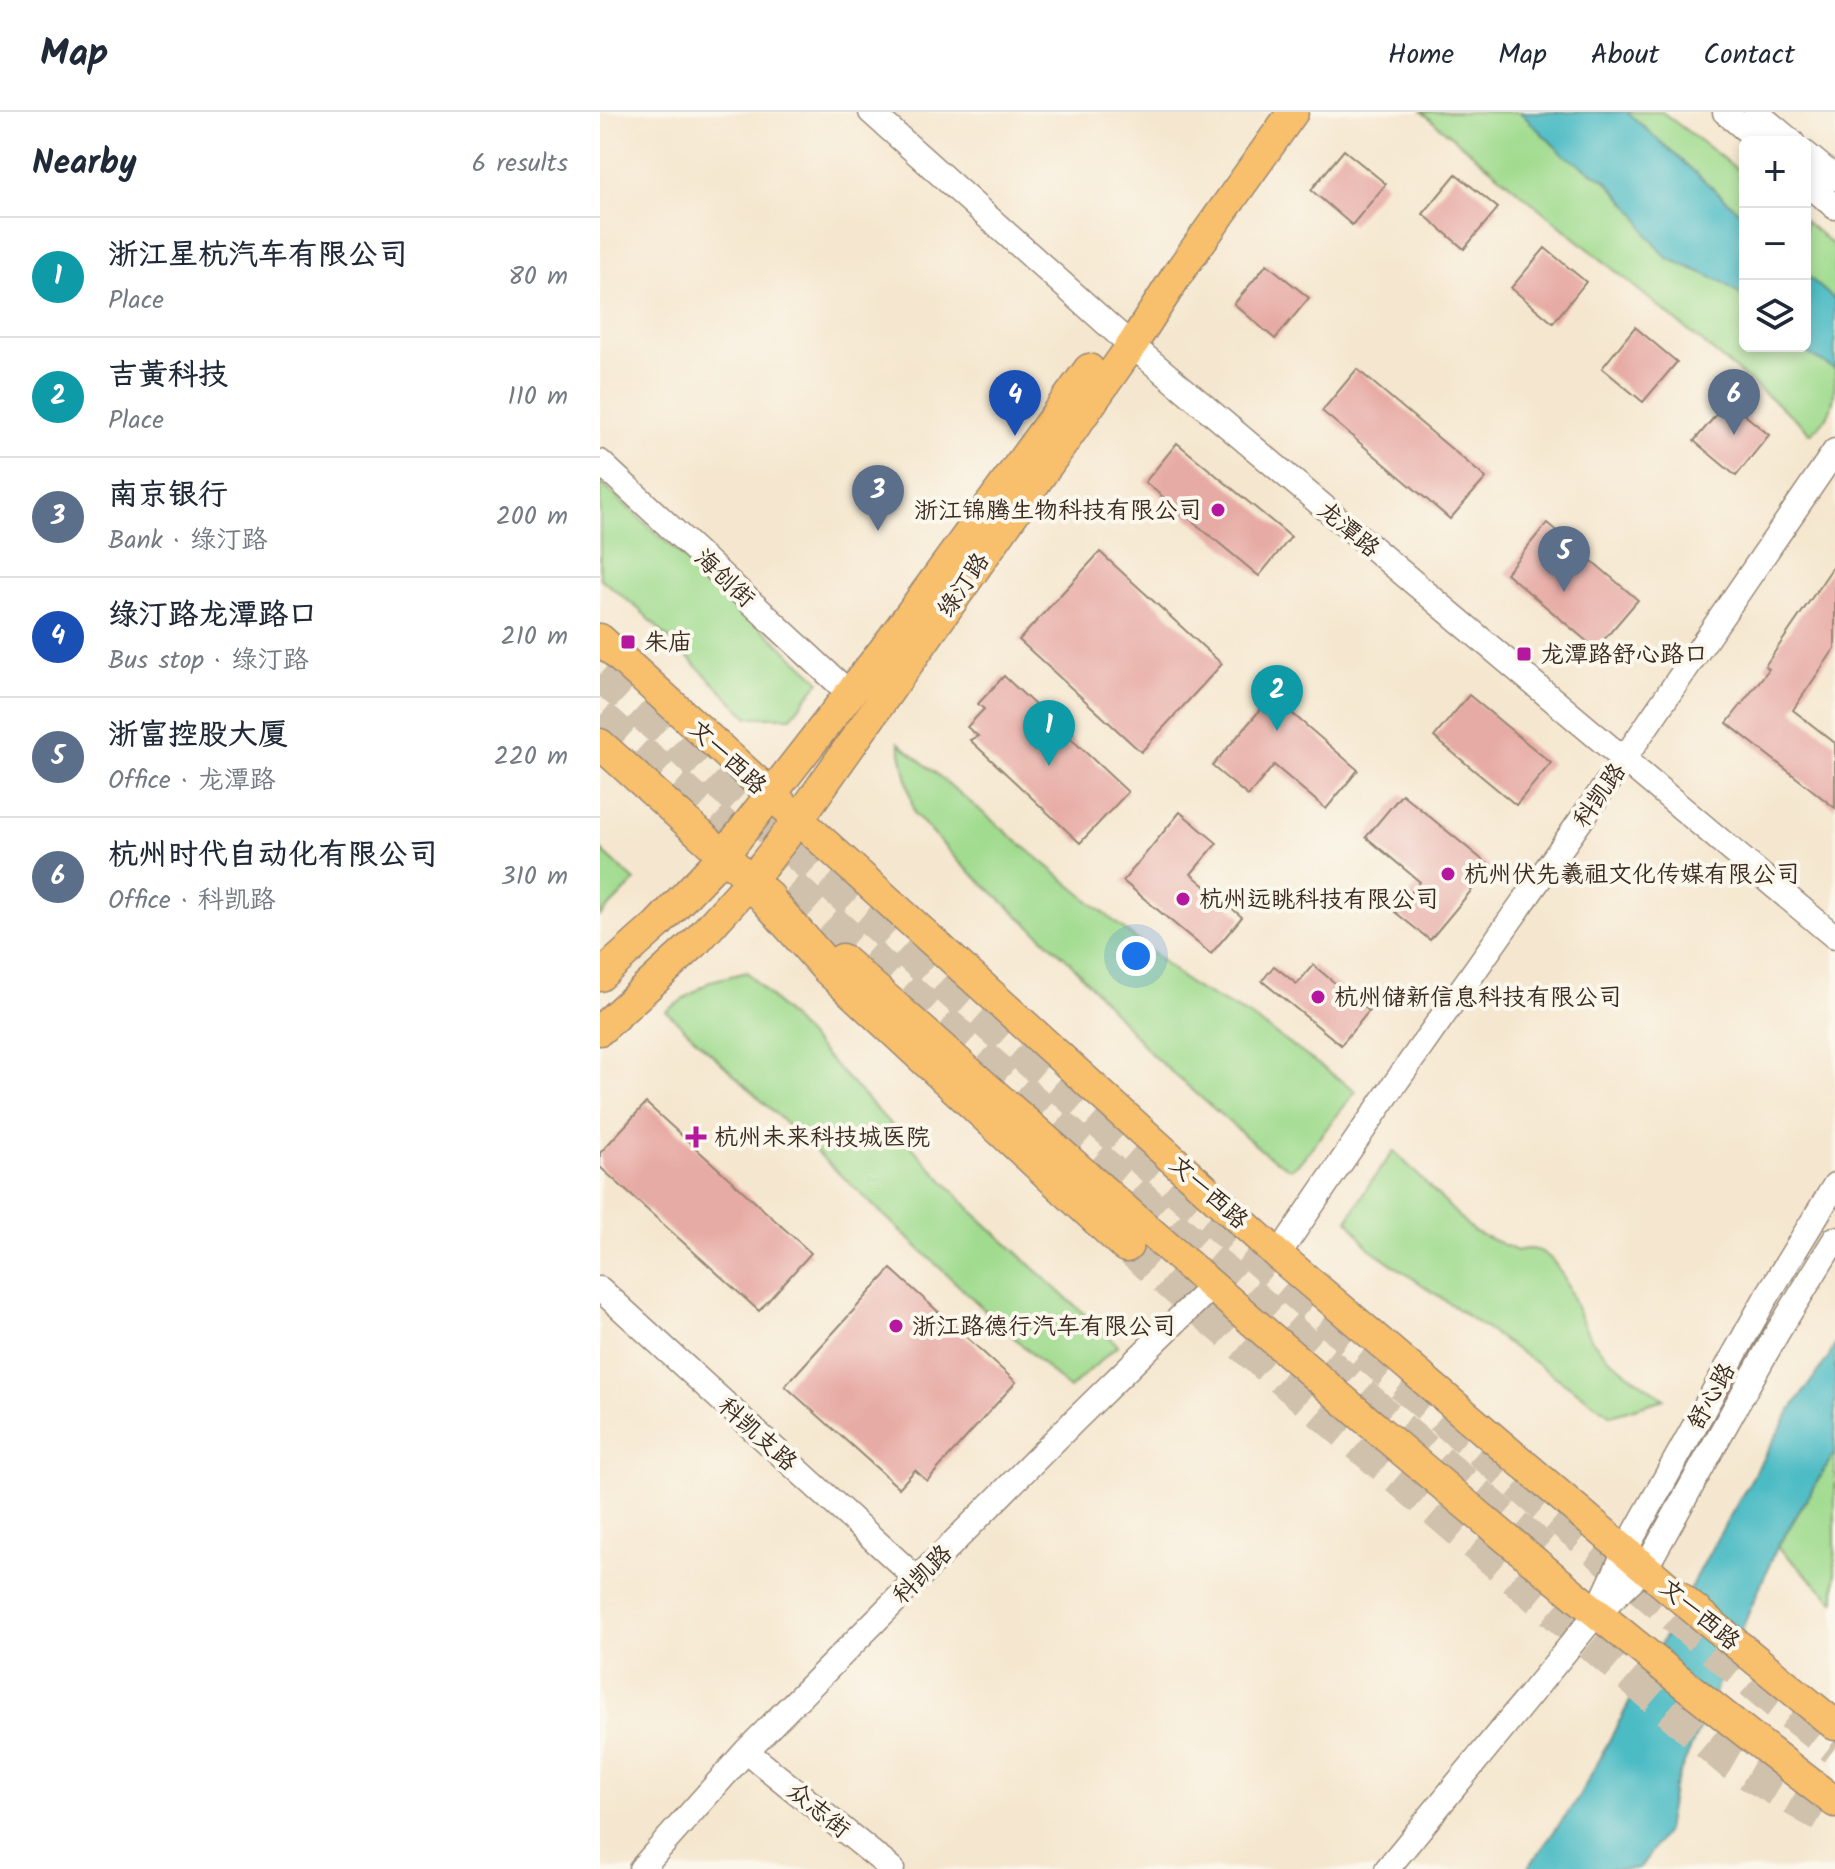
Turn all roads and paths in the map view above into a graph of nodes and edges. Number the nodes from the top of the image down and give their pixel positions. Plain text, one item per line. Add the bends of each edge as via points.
1 (871, 112) edge
2 (1269, 112) edge
3 (1293, 112) edge
4 (1725, 112) edge
5 (1756, 112) edge
6 (1753, 136) edge
7 (1785, 136) edge
8 (1811, 158) edge
9 (1835, 178) edge
10 (1811, 186) edge
11 (1835, 207) edge
12 (1124, 339) junction
13 (1835, 451) edge
14 (600, 462) edge
15 (600, 639) edge
16 (850, 694) junction
17 (600, 744) edge
18 (1624, 759) junction
19 (770, 796) junction
20 (798, 820) junction
21 (723, 856) junction
22 (751, 881) junction
23 (1835, 937) edge
24 (600, 976) edge
25 (600, 1030) edge
26 (1835, 1185) edge
27 (1835, 1239) edge
28 (1126, 1245) tunnel mouth
29 (1278, 1255) junction
30 (1211, 1287) junction
31 (600, 1289) edge
32 (1636, 1558) junction
33 (917, 1579) junction
34 (1597, 1613) junction
35 (1835, 1725) edge
36 (746, 1751) junction
37 (1835, 1802) edge
38 (641, 1869) edge
39 (892, 1869) edge
40 (1387, 1869) edge

1 - 12 street, 龙潭路
2 - 12 main road, 绿汀路
3 - 12 main road, 绿汀路 via 1179,272
4 - 6 street
5 - 7 street
8 - 9 street
10 - 11 street
12 - 16 main road, 绿汀路
12 - 18 street, 龙潭路
12 - 20 main road, 绿汀路
13 - 18 street, 科凯路
14 - 16 street, 海创街
15 - 19 main road, 文一西路
16 - 19 main road, 绿汀路
17 - 21 main road
18 - 23 street, 龙潭路
18 - 29 street, 科凯路
19 - 20 main road, 文一西路
19 - 21 main road, 绿汀路
20 - 22 main road, 绿汀路
20 - 29 main road, 文一西路
21 - 22 main road
21 - 24 main road, 绿汀路
22 - 25 main road, 绿汀路 via 696,942
22 - 28 highway via 827,967
22 - 30 main road
26 - 32 street, 舒心路 via 1764,1301
27 - 32 street, 舒心路
29 - 32 main road, 文一西路
30 - 33 street, 科凯路
30 - 34 main road
31 - 33 street, 科凯支路
32 - 34 street, 舒心路
32 - 35 main road, 文一西路
33 - 36 street, 科凯路
34 - 37 main road
34 - 40 street, 舒心路
36 - 38 street, 科凯路
36 - 39 street, 众志街

